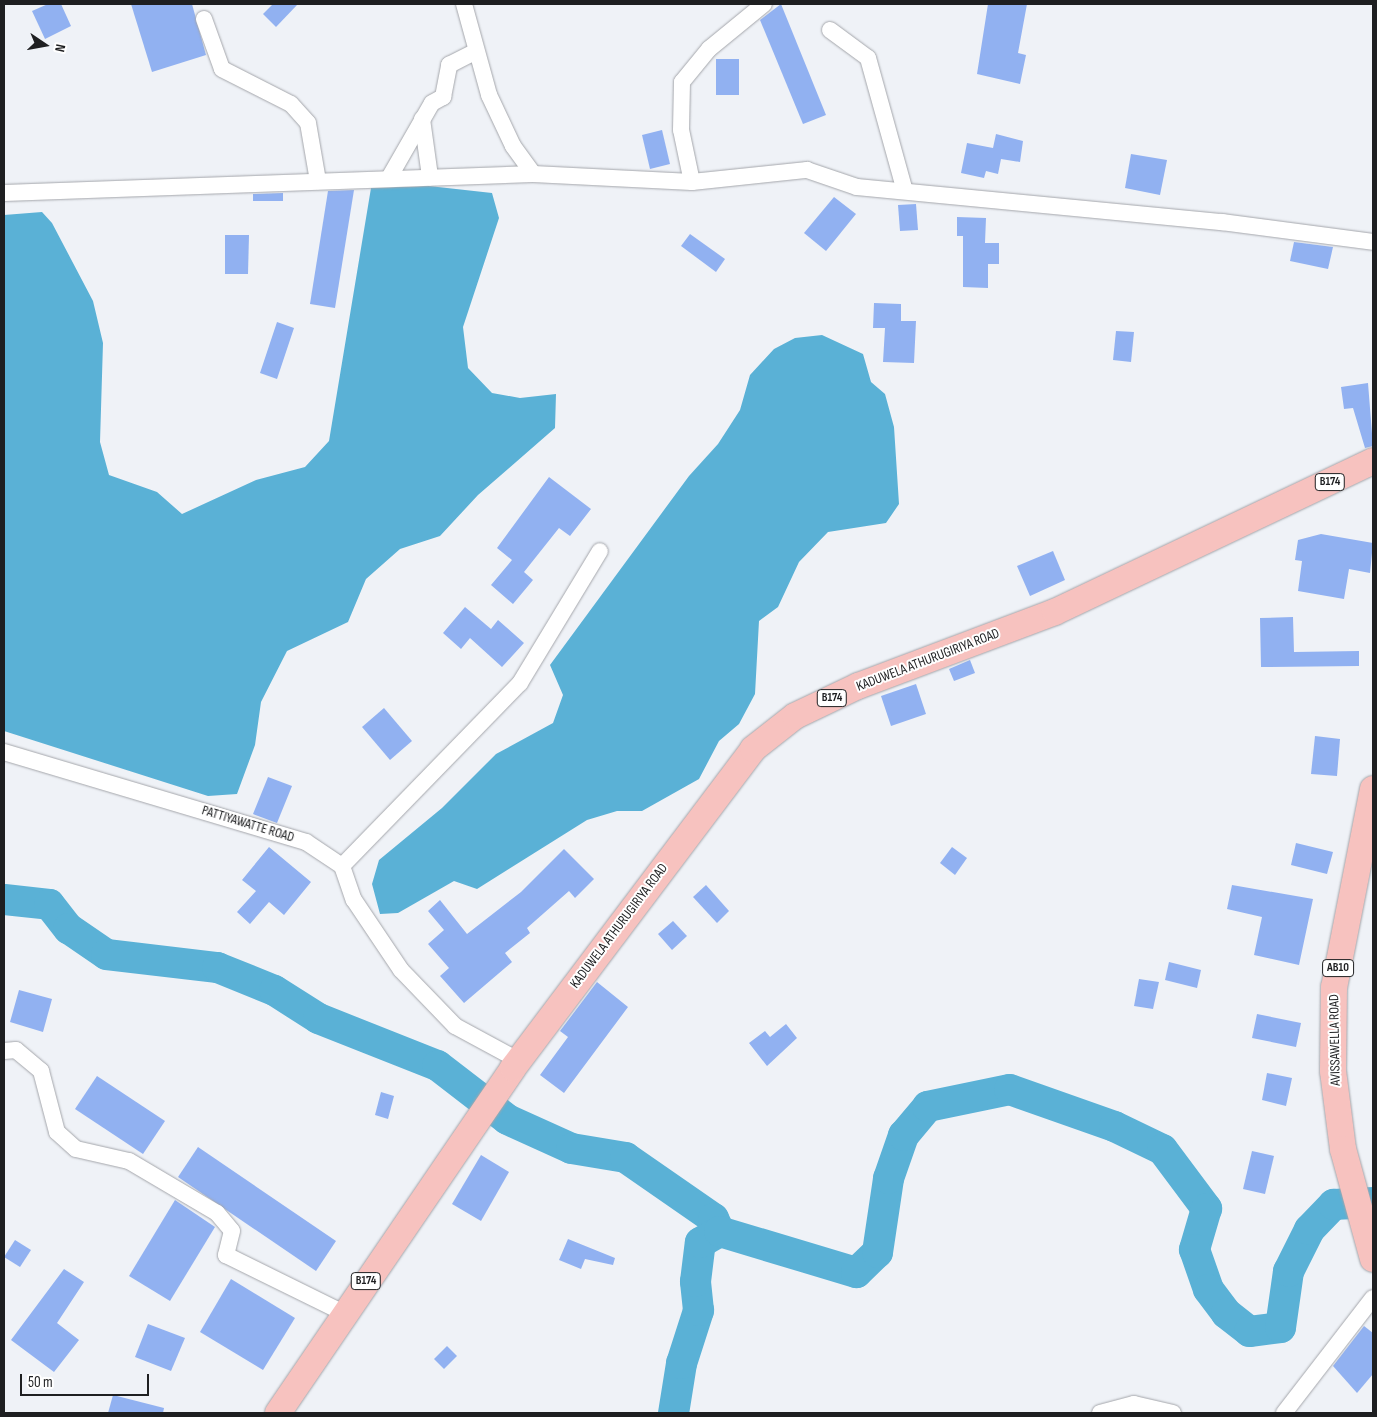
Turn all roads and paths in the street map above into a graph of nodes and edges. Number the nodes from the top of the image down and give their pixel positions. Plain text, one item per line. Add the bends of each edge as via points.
1 (464, 4) edge
2 (764, 4) edge
3 (204, 19) dead end
4 (830, 30) dead end
5 (476, 51) junction
6 (422, 119) junction
7 (533, 174) junction
8 (430, 177) junction
9 (389, 178) junction
10 (318, 180) junction
11 (692, 182) junction
12 (904, 188) junction
13 (4, 193) edge
14 (1373, 242) edge
15 (1373, 461) edge
16 (600, 551) dead end
17 (4, 752) edge
18 (1373, 789) edge
19 (342, 866) junction
20 (4, 1051) edge
21 (515, 1064) junction
22 (1371, 1252) edge
23 (1373, 1298) edge
24 (344, 1313) junction
25 (278, 1413) edge
26 (1100, 1413) edge
27 (1173, 1413) edge
28 (1284, 1413) edge

1 - 5 street
2 - 11 street via 709,49 682,82 681,130
3 - 10 street via 222,69 291,104 308,123
4 - 12 street via 868,58
5 - 6 street via 449,66 443,97 432,103
5 - 7 street via 488,96 513,146
6 - 8 street
6 - 9 street
7 - 8 street
7 - 11 street
8 - 9 street
9 - 10 street
10 - 13 street
11 - 12 street via 807,170 857,187
12 - 14 street via 1222,222
15 - 21 main road, KADUWELA ATHURUGIRIYA ROAD / B174 via 1055,612 858,686 795,716 753,749
16 - 19 street via 520,683
17 - 19 street, PATTIYAWATTE ROAD via 273,830 306,842
18 - 22 main road, AVISSAWELLA ROAD / AB10 via 1334,987 1333,1071 1343,1148
19 - 21 street via 354,900 401,970 455,1026
20 - 24 street via 16,1050 41,1071 57,1132 76,1149 129,1161 209,1208 232,1231 226,1255
21 - 24 main road, KADUWELA ATHURUGIRIYA ROAD / B174
23 - 28 street
24 - 25 main road, B174
26 - 27 street via 1134,1404

